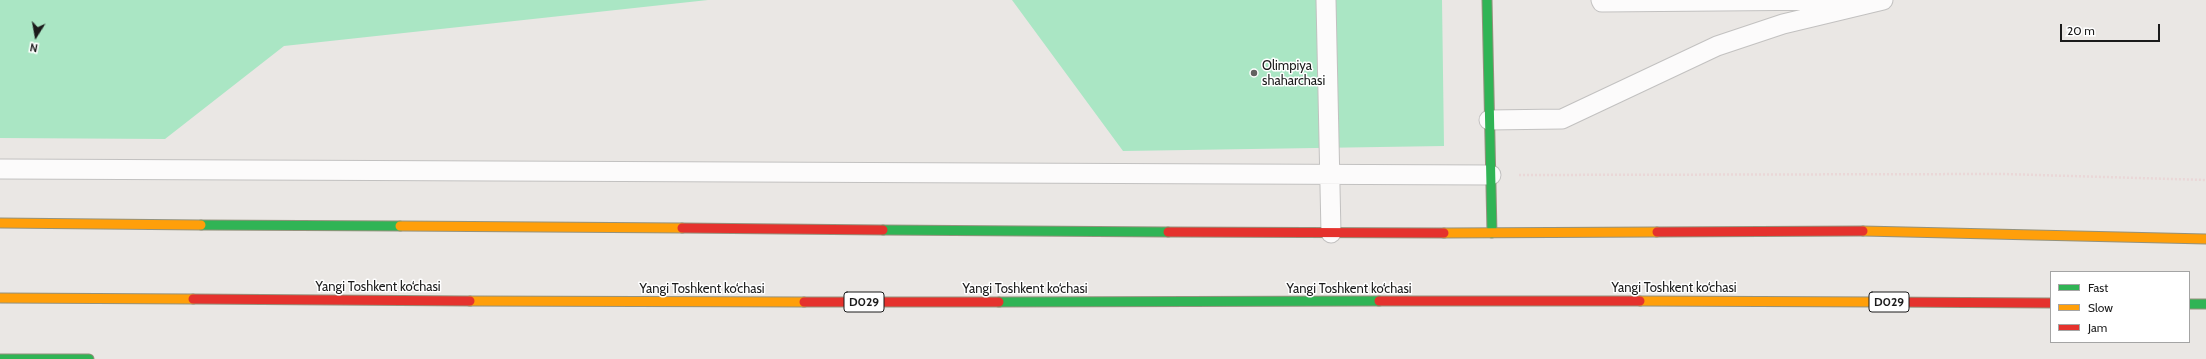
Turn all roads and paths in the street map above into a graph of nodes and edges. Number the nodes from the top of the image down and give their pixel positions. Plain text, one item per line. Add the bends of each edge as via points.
1 (1326, 0) edge
2 (1487, 0) edge
3 (1601, 0) edge
4 (1836, 0) edge
5 (1883, 0) edge
6 (1489, 120) junction
7 (0, 169) edge
8 (1330, 174) junction
9 (1491, 175) junction
10 (2206, 180) edge
11 (0, 223) edge
12 (1492, 232) junction
13 (1331, 233) junction
14 (2206, 239) edge
15 (0, 298) edge
16 (2050, 303) edge
17 (2190, 304) edge
18 (2206, 304) edge
19 (0, 359) edge
20 (89, 359) edge

1 - 8 lane
2 - 6 main road
3 - 4 lane
5 - 6 lane via 1783,24 1718,46 1562,119
6 - 9 main road
7 - 8 lane
8 - 9 lane
8 - 13 lane
9 - 10 path via 2004,174
9 - 12 main road
11 - 13 main road
12 - 13 main road
12 - 14 main road via 1882,231
15 - 16 main road, Yangi Toshkent ko‘chasi / D029 via 670,302
17 - 18 main road
19 - 20 main road

